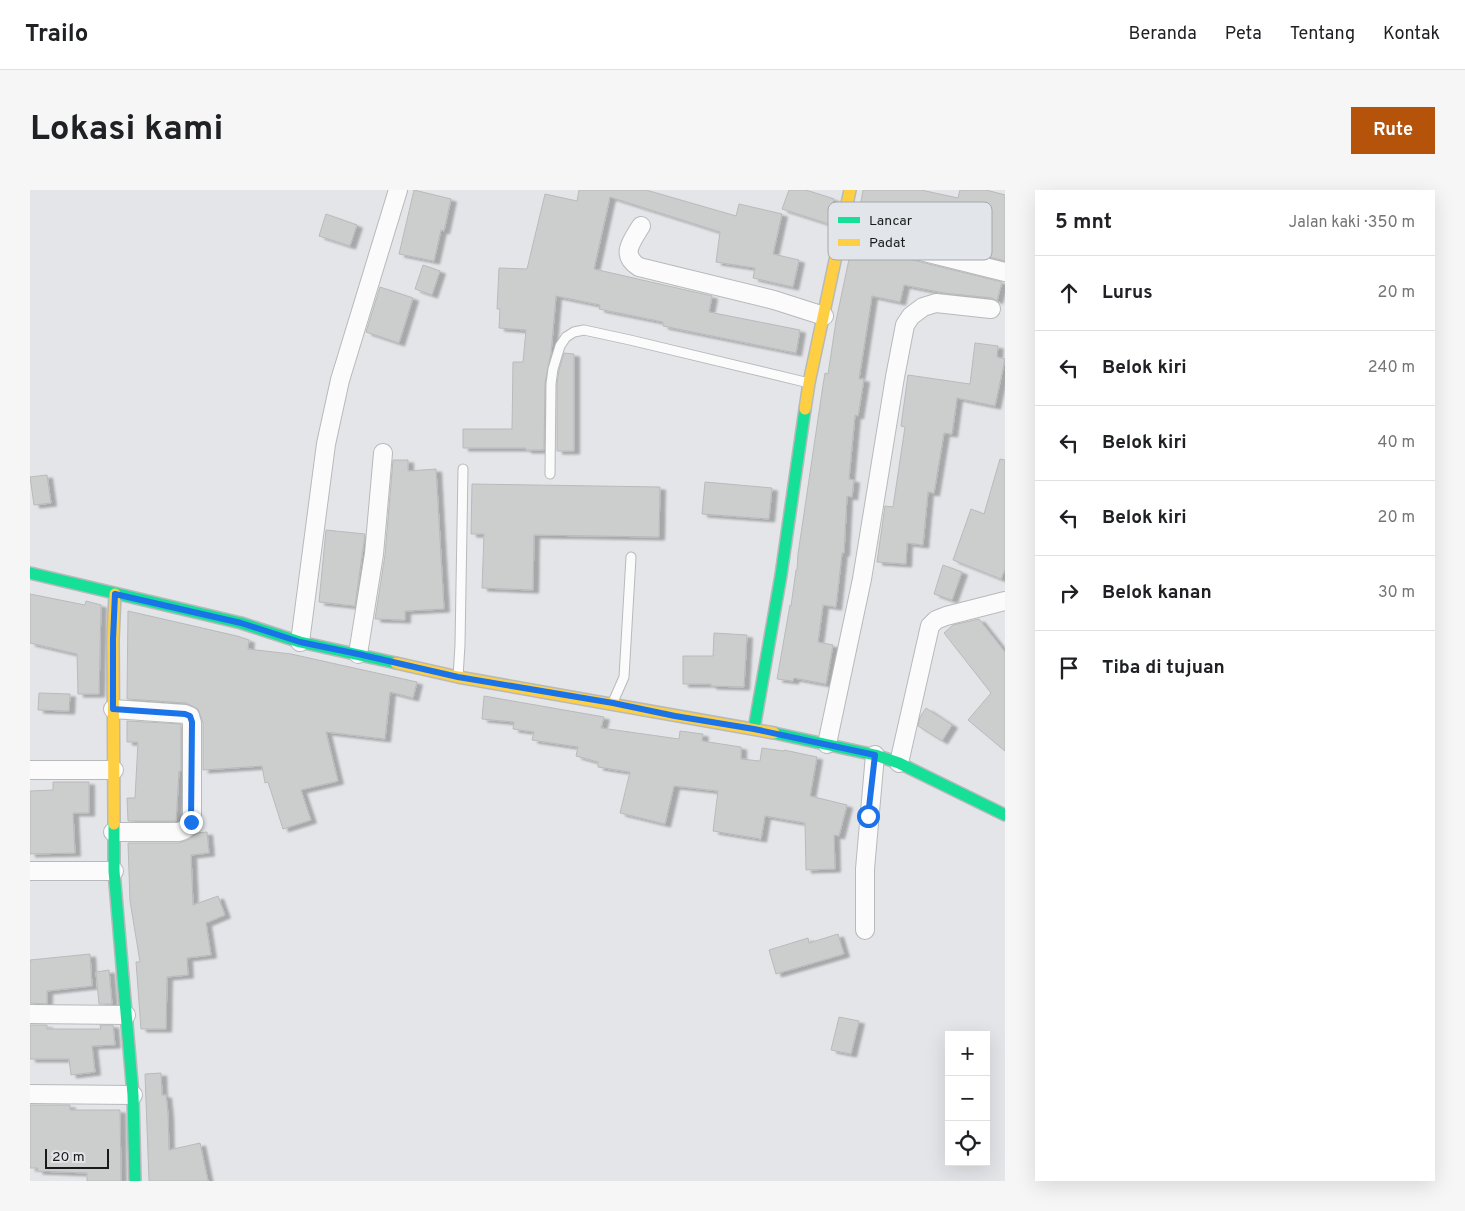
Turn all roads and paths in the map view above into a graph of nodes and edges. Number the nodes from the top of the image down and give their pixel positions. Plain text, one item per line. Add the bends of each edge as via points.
1 (398, 190) edge
2 (641, 226) dead end
3 (834, 260) edge
4 (957, 260) edge
5 (1005, 272) edge
6 (991, 310) dead end
7 (824, 316) junction
8 (809, 383) junction
9 (383, 453) dead end
10 (463, 469) dead end
11 (550, 474) dead end
12 (631, 557) dead end
13 (30, 572) edge
14 (115, 594) junction
15 (1005, 600) edge
16 (300, 642) junction
17 (358, 654) junction
18 (458, 677) junction
19 (613, 703) junction
20 (113, 709) junction
21 (754, 729) junction
22 (827, 744) junction
23 (875, 755) junction
24 (899, 764) junction
25 (30, 770) edge
26 (114, 770) junction
27 (1005, 816) edge
28 (113, 832) junction
29 (30, 871) edge
30 (114, 871) junction
31 (865, 930) dead end
32 (30, 1014) edge
33 (126, 1015) junction
34 (30, 1094) edge
35 (134, 1095) junction
36 (135, 1181) edge

1 - 16 street via 340,380 326,444
2 - 7 street via 628,252 629,259 639,267 774,300
3 - 7 street
4 - 5 street
6 - 22 street via 936,303 923,307 905,324 862,579
7 - 8 street
8 - 11 lane via 584,330 574,332 560,346 553,369
8 - 21 street
9 - 17 street via 374,554
10 - 18 lane
12 - 19 lane via 624,677
13 - 14 street
14 - 16 street via 241,623
14 - 20 street
15 - 24 street via 946,616 930,626
16 - 17 street
17 - 18 street
18 - 19 street
19 - 21 street
20 - 26 street
20 - 28 street via 185,714 192,722 190,826 179,832
21 - 22 street
22 - 23 street
23 - 24 street
23 - 31 street via 868,816
24 - 27 street
25 - 26 street
26 - 28 street
28 - 30 street
29 - 30 street
30 - 33 street
32 - 33 street
33 - 35 street
34 - 35 street
35 - 36 street

